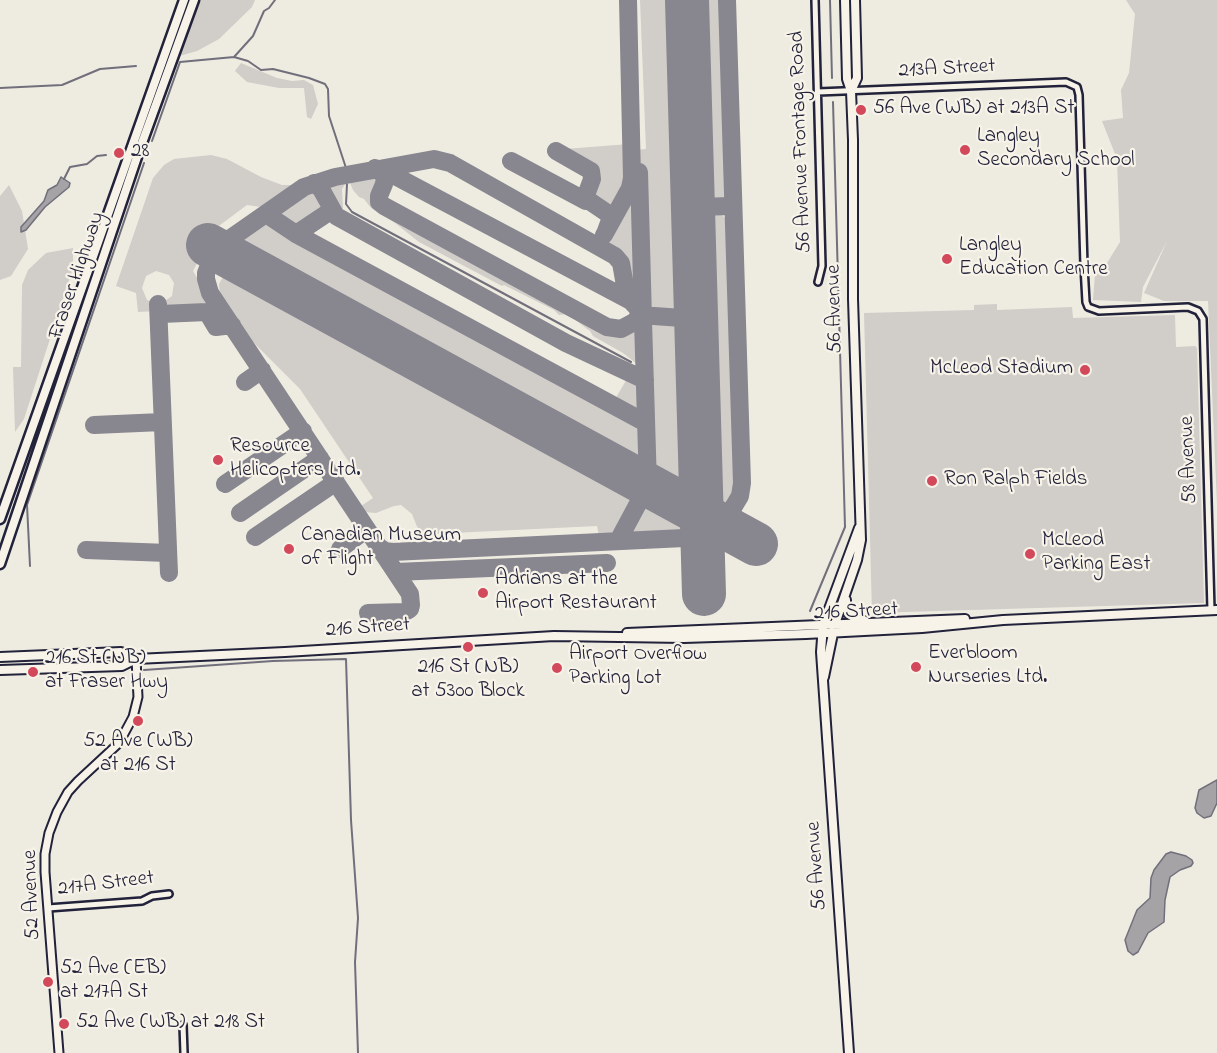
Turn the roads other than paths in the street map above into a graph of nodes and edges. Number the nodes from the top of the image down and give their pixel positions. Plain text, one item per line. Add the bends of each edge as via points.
1 (184, 0) edge
2 (194, 0) edge
3 (815, 0) edge
4 (844, 0) edge
5 (855, 0) edge
6 (851, 91) junction
7 (818, 92) junction
8 (818, 282) dead end
9 (1198, 311) joint
10 (0, 519) edge
11 (860, 525) junction
12 (0, 564) edge
13 (846, 590) junction
14 (1214, 610) edge
15 (1003, 620) junction
16 (875, 622) junction
17 (834, 628) junction
18 (823, 629) junction
19 (0, 657) edge
20 (136, 659) junction
21 (0, 670) edge
22 (824, 677) junction
23 (168, 894) dead end
24 (48, 909) junction
25 (183, 1025) dead end
26 (59, 1053) edge
27 (184, 1053) edge
28 (849, 1053) edge

1 - 10 main road, Fraser Highway
2 - 12 main road, Fraser Highway
3 - 7 street, 56 Avenue Frontage Road
4 - 6 main road, 56 Avenue via 847,79
5 - 6 main road, 56 Avenue via 857,78
6 - 7 street, 213A Street
6 - 9 street, 213A Street via 1066,82 1077,87 1088,307 1095,311 1188,307
6 - 11 main road, 56 Avenue
7 - 8 street, 56 Avenue Frontage Road via 822,266
9 - 14 street, 58 Avenue via 1203,319
11 - 13 main road, 56 Avenue via 857,560
11 - 18 main road, 56 Avenue
13 - 16 main road via 849,614
13 - 17 main road, 56 Avenue
14 - 15 main road, 216 Street
15 - 16 main road, 216 Street
15 - 17 main road, 216 Street via 922,628
16 - 17 main road, 216 Street
17 - 18 main road, 216 Street
17 - 22 main road, 56 Avenue
18 - 20 main road, 216 Street via 645,631
18 - 22 main road, 56 Avenue
19 - 20 main road, 216 Street via 121,652
20 - 21 main road, 216 Street via 122,666
20 - 24 street, 52 Avenue via 138,697 133,717 119,743 68,792 54,819 45,854
22 - 28 main road, 56 Avenue
23 - 24 street, 217A Street via 142,901
24 - 26 street, 52 Avenue
25 - 27 street

